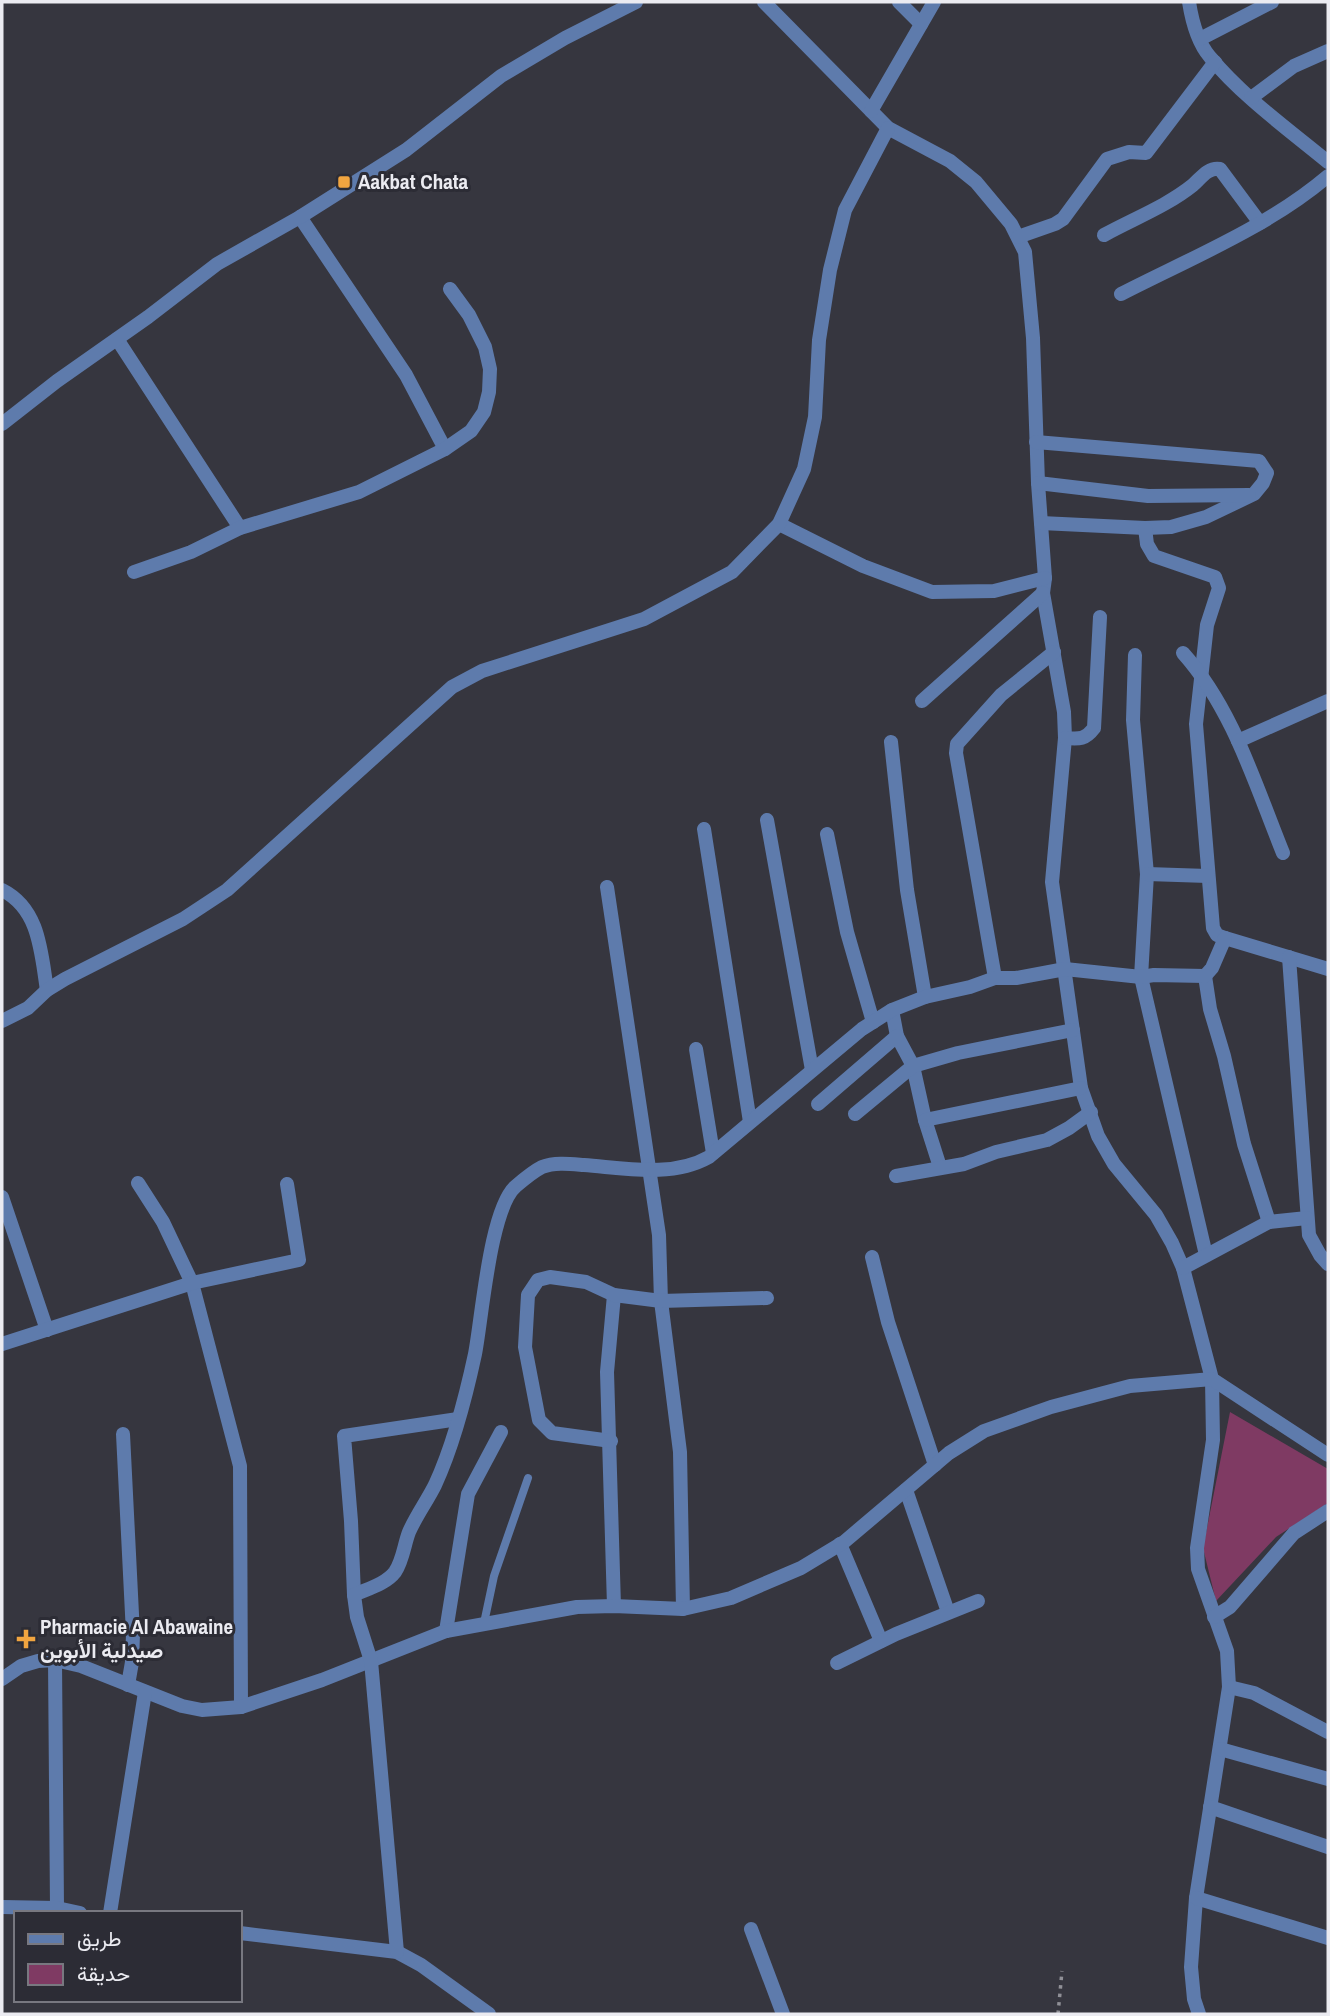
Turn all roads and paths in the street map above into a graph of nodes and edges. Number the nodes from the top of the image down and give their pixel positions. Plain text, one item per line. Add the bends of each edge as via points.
1 (636, 2) edge
2 (764, 2) edge
3 (899, 2) edge
4 (934, 2) edge
5 (1189, 2) edge
6 (1272, 2) edge
7 (921, 24) junction
8 (1200, 39) junction
9 (1328, 51) edge
10 (1215, 62) junction
11 (1251, 98) junction
12 (871, 111) junction
13 (888, 128) junction
14 (1328, 162) edge
15 (1328, 176) edge
16 (300, 217) junction
17 (1259, 223) junction
18 (1104, 235) dead end
19 (1017, 237) junction
20 (450, 289) dead end
21 (1121, 294) dead end
22 (117, 339) junction
23 (2, 424) edge
24 (1036, 442) junction
25 (445, 449) junction
26 (1038, 483) junction
27 (1254, 494) junction
28 (1041, 523) junction
29 (779, 524) junction
30 (240, 527) junction
31 (1145, 528) junction
32 (134, 572) dead end
33 (1044, 586) junction
34 (1100, 617) dead end
35 (1054, 652) junction
36 (1183, 653) dead end
37 (1135, 655) dead end
38 (1203, 674) junction
39 (922, 701) dead end
40 (1328, 701) edge
41 (1065, 738) junction
42 (1238, 741) junction
43 (891, 742) dead end
44 (767, 820) dead end
45 (704, 829) dead end
46 (827, 834) dead end
47 (1283, 853) dead end
48 (1147, 874) junction
49 (1208, 876) junction
50 (607, 887) dead end
51 (2, 890) edge
52 (1226, 938) junction
53 (1289, 957) junction
54 (1065, 969) junction
55 (1328, 969) edge
56 (1205, 976) junction
57 (1141, 977) junction
58 (995, 978) junction
59 (47, 990) junction
60 (925, 997) junction
61 (892, 1010) junction
62 (2, 1021) edge
63 (873, 1022) junction
64 (1073, 1030) junction
65 (897, 1036) junction
66 (696, 1049) dead end
67 (912, 1066) junction
68 (812, 1070) junction
69 (1081, 1088) junction
70 (818, 1104) dead end
71 (1091, 1112) junction
72 (855, 1114) dead end
73 (925, 1120) junction
74 (750, 1122) junction
75 (713, 1153) junction
76 (940, 1167) junction
77 (651, 1170) junction
78 (897, 1176) dead end
79 (138, 1183) dead end
80 (287, 1184) dead end
81 (2, 1197) edge
82 (1307, 1218) junction
83 (1269, 1222) junction
84 (1206, 1255) junction
85 (872, 1257) dead end
86 (1328, 1264) edge
87 (1183, 1268) junction
88 (192, 1283) junction
89 (614, 1295) junction
90 (767, 1298) dead end
91 (661, 1301) junction
92 (47, 1330) junction
93 (2, 1344) edge
94 (1212, 1379) junction
95 (458, 1419) junction
96 (501, 1432) dead end
97 (123, 1434) dead end
98 (611, 1441) junction
99 (1328, 1455) edge
100 (935, 1465) junction
101 (528, 1478) dead end
102 (906, 1490) junction
103 (1328, 1511) edge
104 (841, 1544) junction
105 (354, 1595) junction
106 (978, 1601) dead end
107 (614, 1606) junction
108 (684, 1609) junction
109 (948, 1612) junction
110 (1214, 1617) junction
111 (484, 1623) junction
112 (446, 1631) junction
113 (881, 1641) junction
114 (55, 1660) junction
115 (371, 1661) junction
116 (836, 1663) dead end
117 (2, 1679) edge
118 (128, 1685) junction
119 (1229, 1687) junction
120 (145, 1692) junction
121 (240, 1707) junction
122 (1328, 1732) edge
123 (1220, 1749) junction
124 (1328, 1779) edge
125 (1210, 1807) junction
126 (1328, 1847) edge
127 (1196, 1898) junction
128 (2, 1907) edge
129 (57, 1908) junction
130 (71, 1911) edge
131 (110, 1911) edge
132 (751, 1928) dead end
133 (242, 1933) edge
134 (1328, 1938) edge
135 (397, 1952) junction
136 (1062, 1971) dead end
137 (489, 2014) edge
138 (783, 2014) edge
139 (1058, 2014) edge
140 (1199, 2014) edge

1 - 16 street via 501,76 406,150
2 - 12 street
3 - 7 street
4 - 7 street
5 - 8 street
6 - 8 street
7 - 12 street
8 - 10 street
9 - 11 street via 1294,66
10 - 11 street
10 - 19 street via 1146,153 1129,152 1107,159 1063,219
11 - 14 street
12 - 13 street
13 - 19 street via 950,161 976,182
13 - 29 street via 845,210 830,270 819,340 815,417 804,470
15 - 17 street
16 - 22 street via 217,264
16 - 25 street via 406,375
17 - 18 street via 1216,167 1190,187
17 - 21 street
19 - 24 street via 1025,252 1033,338
20 - 25 street via 485,347 490,369 484,412 471,431
22 - 23 street
22 - 30 street
24 - 26 street
24 - 27 street via 1259,461 1267,472
25 - 30 street via 359,492
26 - 27 street via 1148,496
26 - 28 street
27 - 31 street via 1206,517 1171,527
28 - 31 street
28 - 33 street
29 - 33 street via 863,566 932,592
29 - 59 street via 732,572 645,619 482,671 452,687 227,890 183,919
30 - 32 street via 191,552
31 - 38 street via 1154,556 1215,577 1219,588 1207,625
33 - 35 street
33 - 39 street
34 - 41 street via 1094,728 1082,739
35 - 41 street
35 - 58 street via 1001,695 957,744
36 - 38 street
37 - 48 street via 1133,720
38 - 42 street
38 - 49 street via 1196,724
40 - 42 street
41 - 54 street via 1052,882
42 - 47 street
43 - 60 street via 907,890
44 - 68 street
45 - 74 street
46 - 63 street via 847,932
48 - 49 street
48 - 57 street
49 - 52 street via 1213,928
50 - 77 street
51 - 59 street via 27,910 38,935
52 - 53 street
52 - 56 street
53 - 55 street
53 - 82 street
54 - 57 street
54 - 58 street
54 - 64 street
56 - 57 street
56 - 83 street via 1244,1144
57 - 84 street
58 - 60 street
59 - 62 street via 28,1008
60 - 61 street
61 - 63 street
61 - 65 street
63 - 68 street
64 - 67 street
64 - 69 street
65 - 67 street
65 - 70 street
66 - 75 street
67 - 72 street
67 - 73 street
68 - 74 street
69 - 71 street
69 - 73 street
71 - 76 street via 1047,1140
71 - 87 street via 1114,1164 1156,1215
73 - 76 street
74 - 75 street
75 - 77 street via 688,1167
76 - 78 street
77 - 91 street
77 - 95 street via 563,1163 542,1167 513,1188 491,1256
79 - 88 street
80 - 88 street via 299,1260
81 - 92 street
82 - 83 street
82 - 86 street via 1313,1244
83 - 84 street
84 - 87 street
85 - 100 street via 888,1322
87 - 94 street
88 - 92 street
88 - 121 street via 240,1466
89 - 91 street
89 - 98 street via 607,1372
89 - 98 street via 586,1282 538,1280 528,1294 525,1347 539,1420 552,1433
90 - 91 street
91 - 108 street via 680,1452
92 - 93 street
94 - 99 street
94 - 100 street via 1130,1387 1051,1407 984,1432
94 - 110 street via 1213,1440 1197,1548 1198,1569
95 - 105 street via 394,1572
95 - 105 street via 344,1436
96 - 112 street via 468,1494
97 - 118 street via 133,1634
98 - 107 street
100 - 102 street
101 - 111 lane via 494,1576
102 - 104 street
102 - 109 street
103 - 110 street via 1294,1533 1230,1607
104 - 108 street via 801,1568 731,1598
104 - 113 street
105 - 115 street
106 - 109 street
107 - 108 street
107 - 111 street via 577,1607
109 - 113 street
110 - 119 street via 1227,1651
111 - 112 street
112 - 115 street
113 - 116 street
114 - 117 street via 21,1667
114 - 118 street
114 - 129 street
115 - 121 street
115 - 135 street
118 - 120 street
119 - 122 street via 1254,1693
119 - 123 street
120 - 121 street via 202,1710
120 - 131 street
123 - 124 street
123 - 125 street
125 - 126 street
125 - 127 street
127 - 134 street
127 - 140 street via 1191,1967
128 - 129 street
129 - 130 street
132 - 138 street
133 - 135 street
135 - 137 street
136 - 139 path

